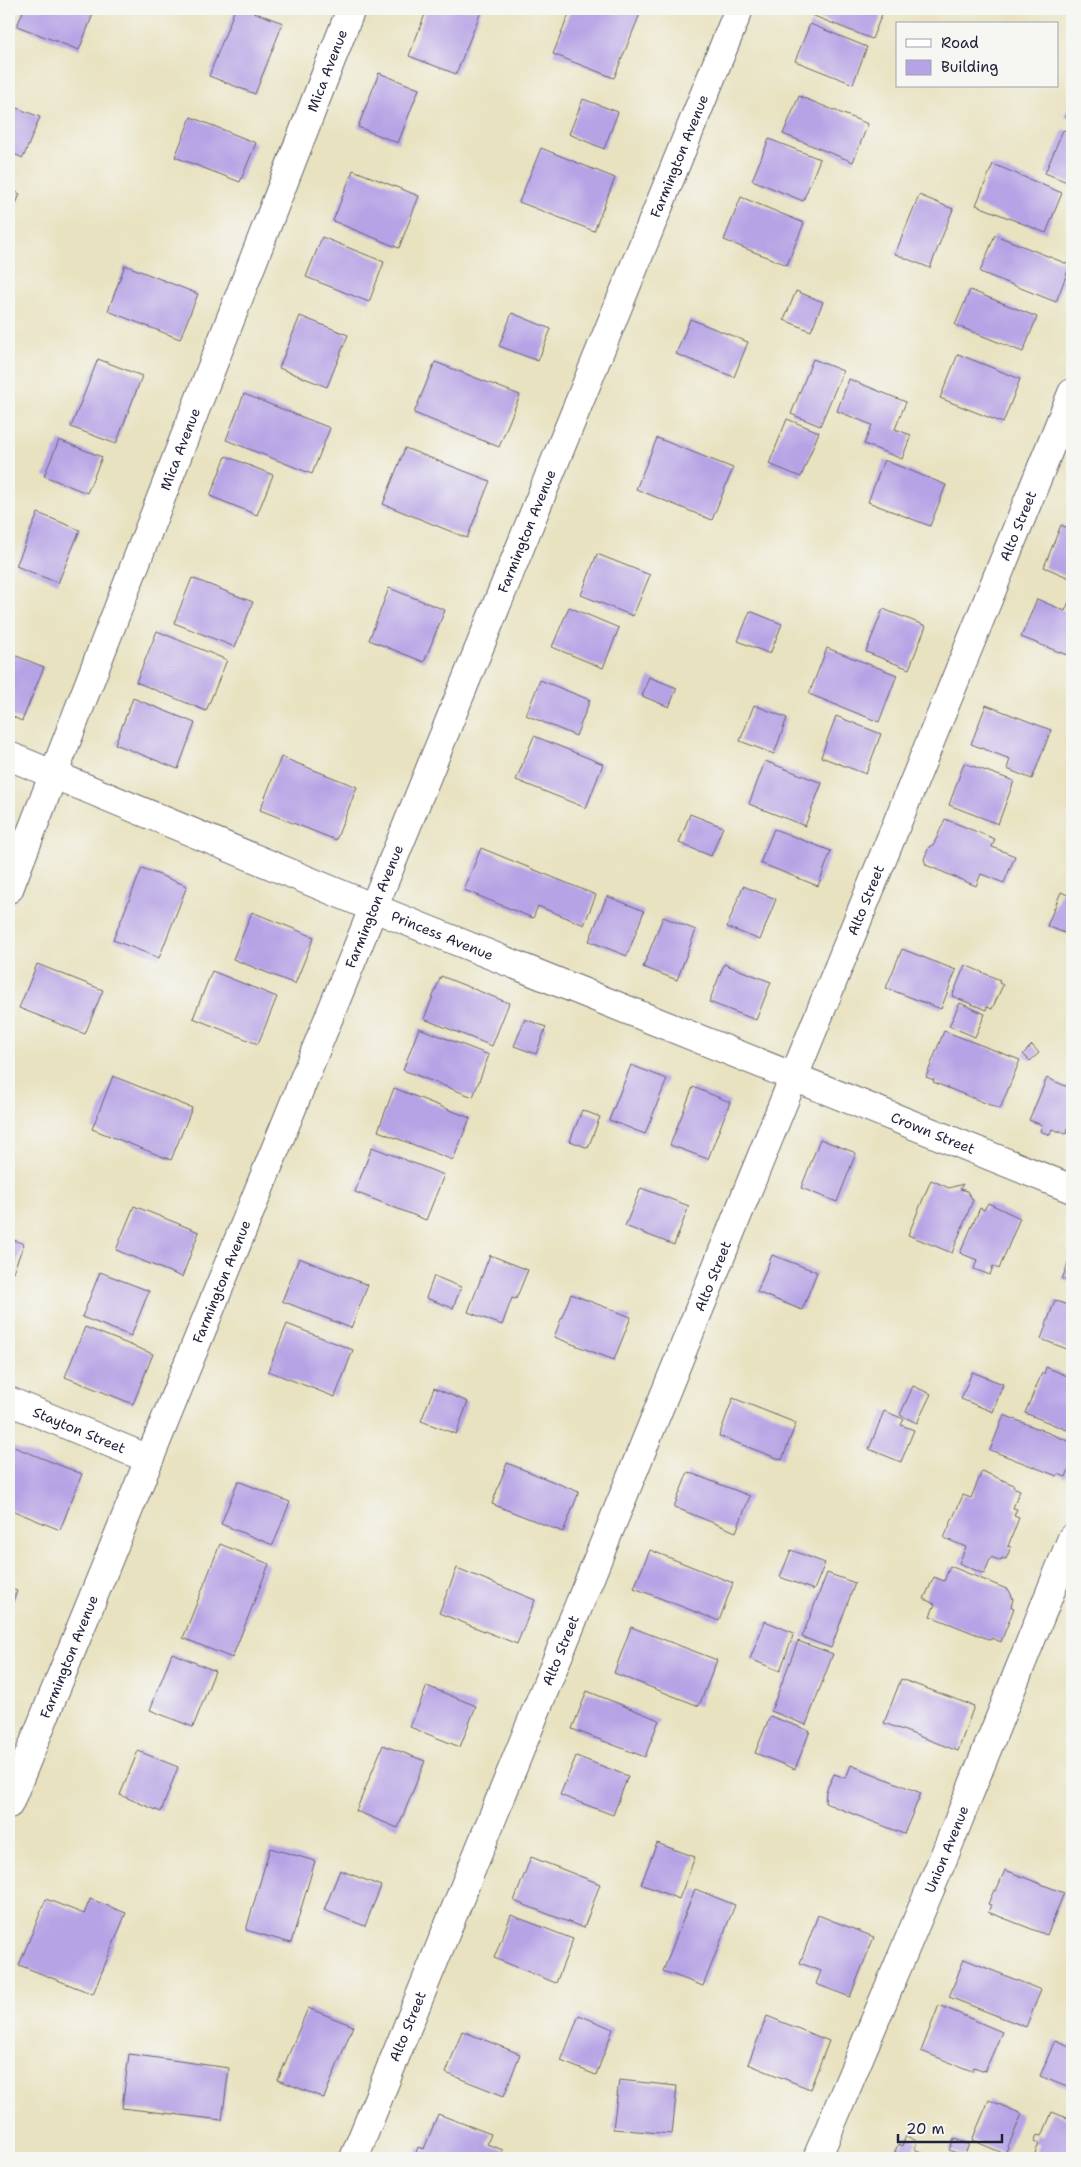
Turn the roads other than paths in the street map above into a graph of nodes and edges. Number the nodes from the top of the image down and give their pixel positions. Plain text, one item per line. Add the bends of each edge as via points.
1 (351, 9) edge
2 (739, 9) edge
3 (1072, 393) edge
4 (9, 756) edge
5 (54, 774) junction
6 (9, 889) edge
7 (374, 908) junction
8 (793, 1077) junction
9 (1072, 1189) edge
10 (9, 1401) edge
11 (149, 1459) junction
12 (1072, 1538) edge
13 (9, 1804) edge
14 (354, 2158) edge
15 (816, 2158) edge

1 - 5 street, Mica Avenue
2 - 7 street, Farmington Avenue
3 - 8 street, Alto Street
4 - 5 street, Princess Avenue
5 - 6 street, Mica Avenue
5 - 7 street, Princess Avenue
7 - 8 street, Princess Avenue
7 - 11 street, Farmington Avenue
8 - 9 street, Crown Street
8 - 14 street, Alto Street
10 - 11 street, Stayton Street
11 - 13 street, Farmington Avenue
12 - 15 street, Union Avenue

